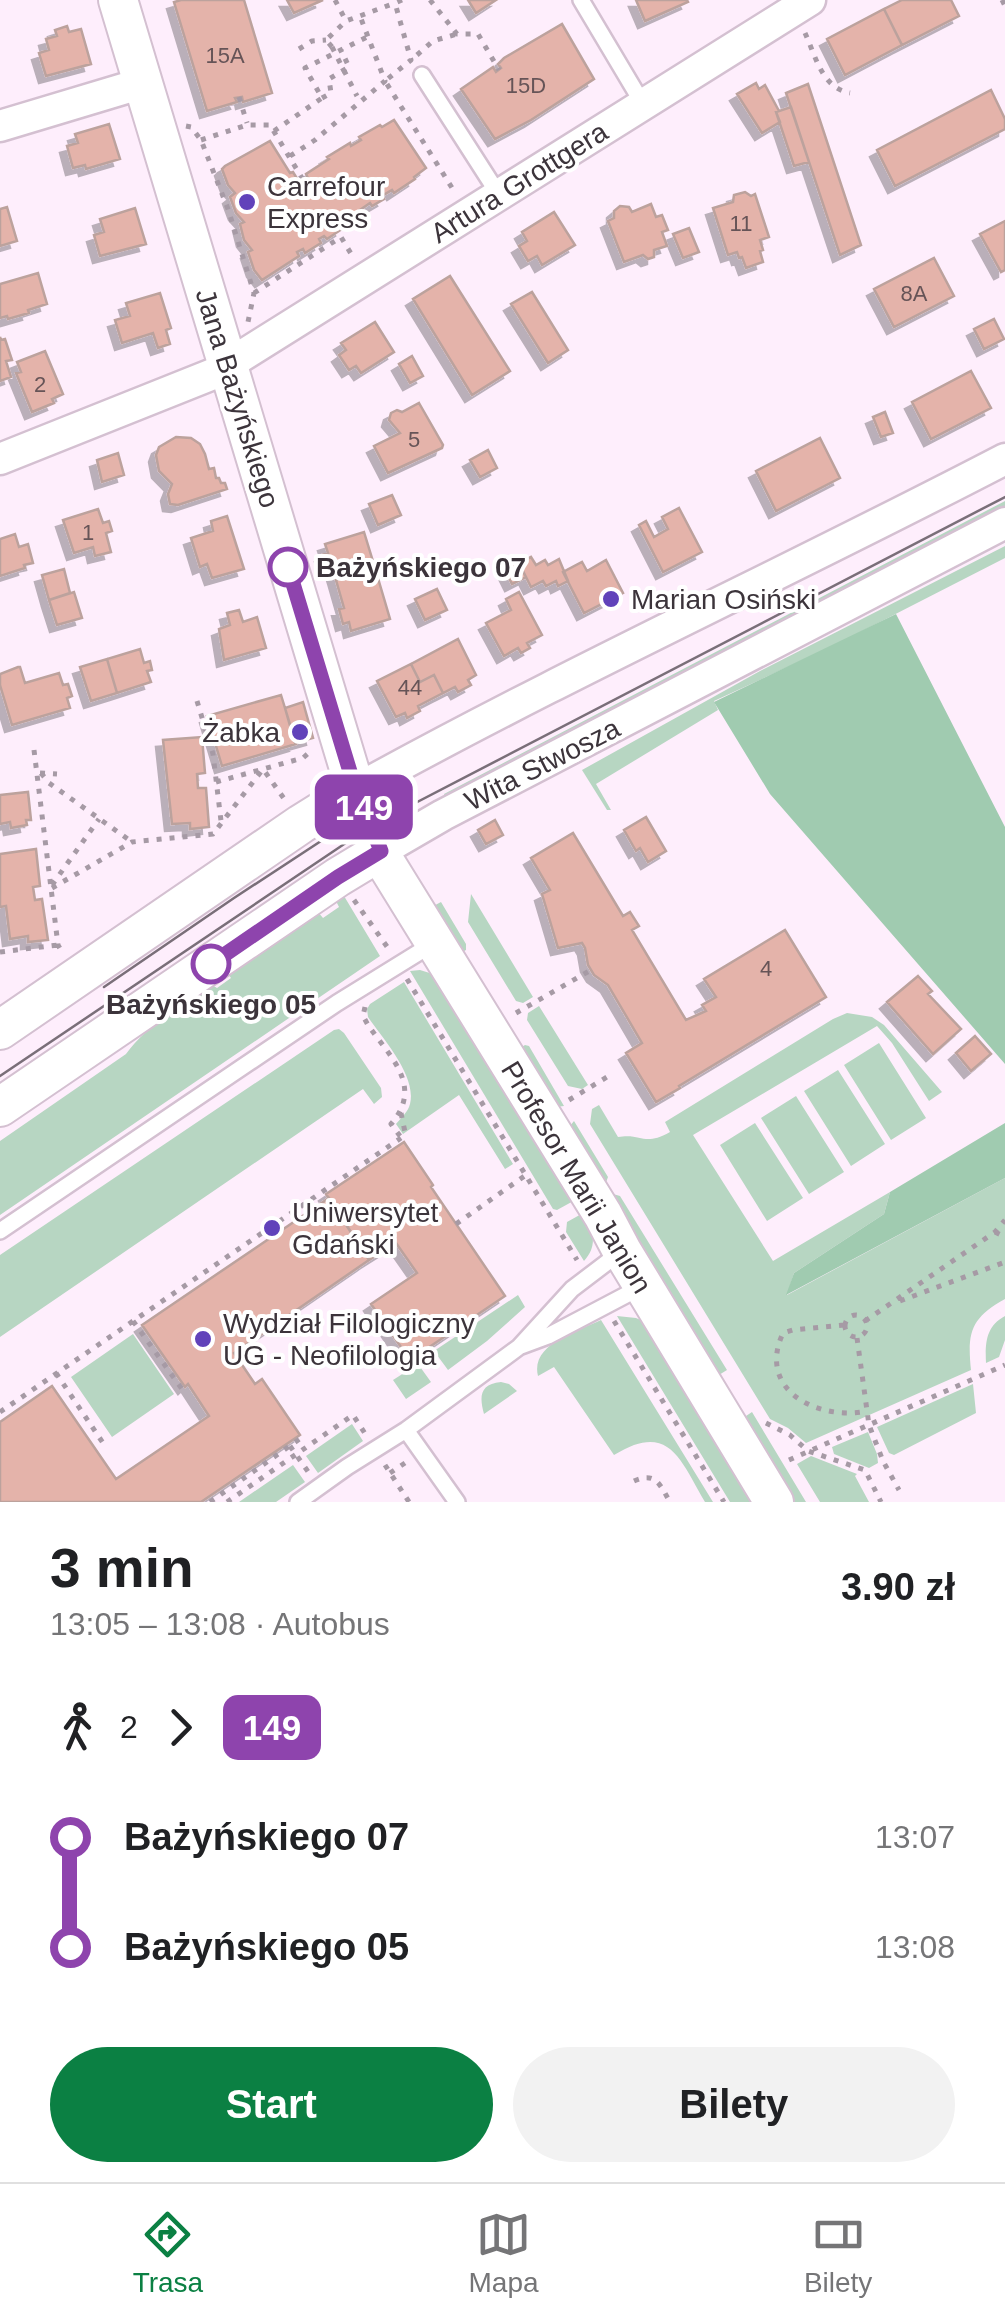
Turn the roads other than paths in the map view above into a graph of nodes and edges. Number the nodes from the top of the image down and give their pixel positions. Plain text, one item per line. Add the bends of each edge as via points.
1 (118, 0) edge
2 (580, 0) edge
3 (804, 11) edge
4 (422, 75) dead end
5 (143, 83) junction
6 (643, 104) junction
7 (0, 126) edge
8 (498, 195) junction
9 (228, 365) junction
10 (0, 459) edge
11 (1005, 459) edge
12 (1005, 524) edge
13 (357, 789) junction
14 (381, 851) junction
15 (435, 942) junction
16 (0, 1030) edge
17 (0, 1107) edge
18 (0, 1231) edge
19 (622, 1251) junction
20 (643, 1286) junction
21 (519, 1347) junction
22 (406, 1430) junction
23 (298, 1502) edge
24 (458, 1502) edge
25 (774, 1502) edge

1 - 5 street, Jana Bażyńskiego
2 - 6 lane
3 - 6 street, Artura Grottgera
4 - 8 lane
5 - 7 street
5 - 9 street, Jana Bażyńskiego
6 - 8 street, Artura Grottgera
8 - 9 street, Artura Grottgera
9 - 10 street, Artura Grottgera
9 - 13 street, Jana Bażyńskiego
11 - 13 street
12 - 14 street, Wita Stwosza
13 - 14 street, Jana Bażyńskiego
13 - 16 street
14 - 15 street, Profesor Marii Janion
14 - 17 street, Wita Stwosza
15 - 18 lane
15 - 19 street, Profesor Marii Janion
19 - 20 street, Profesor Marii Janion
19 - 21 lane via 572,1289
20 - 21 lane
20 - 25 street, Profesor Marii Janion
21 - 22 lane
22 - 23 lane
22 - 24 lane

